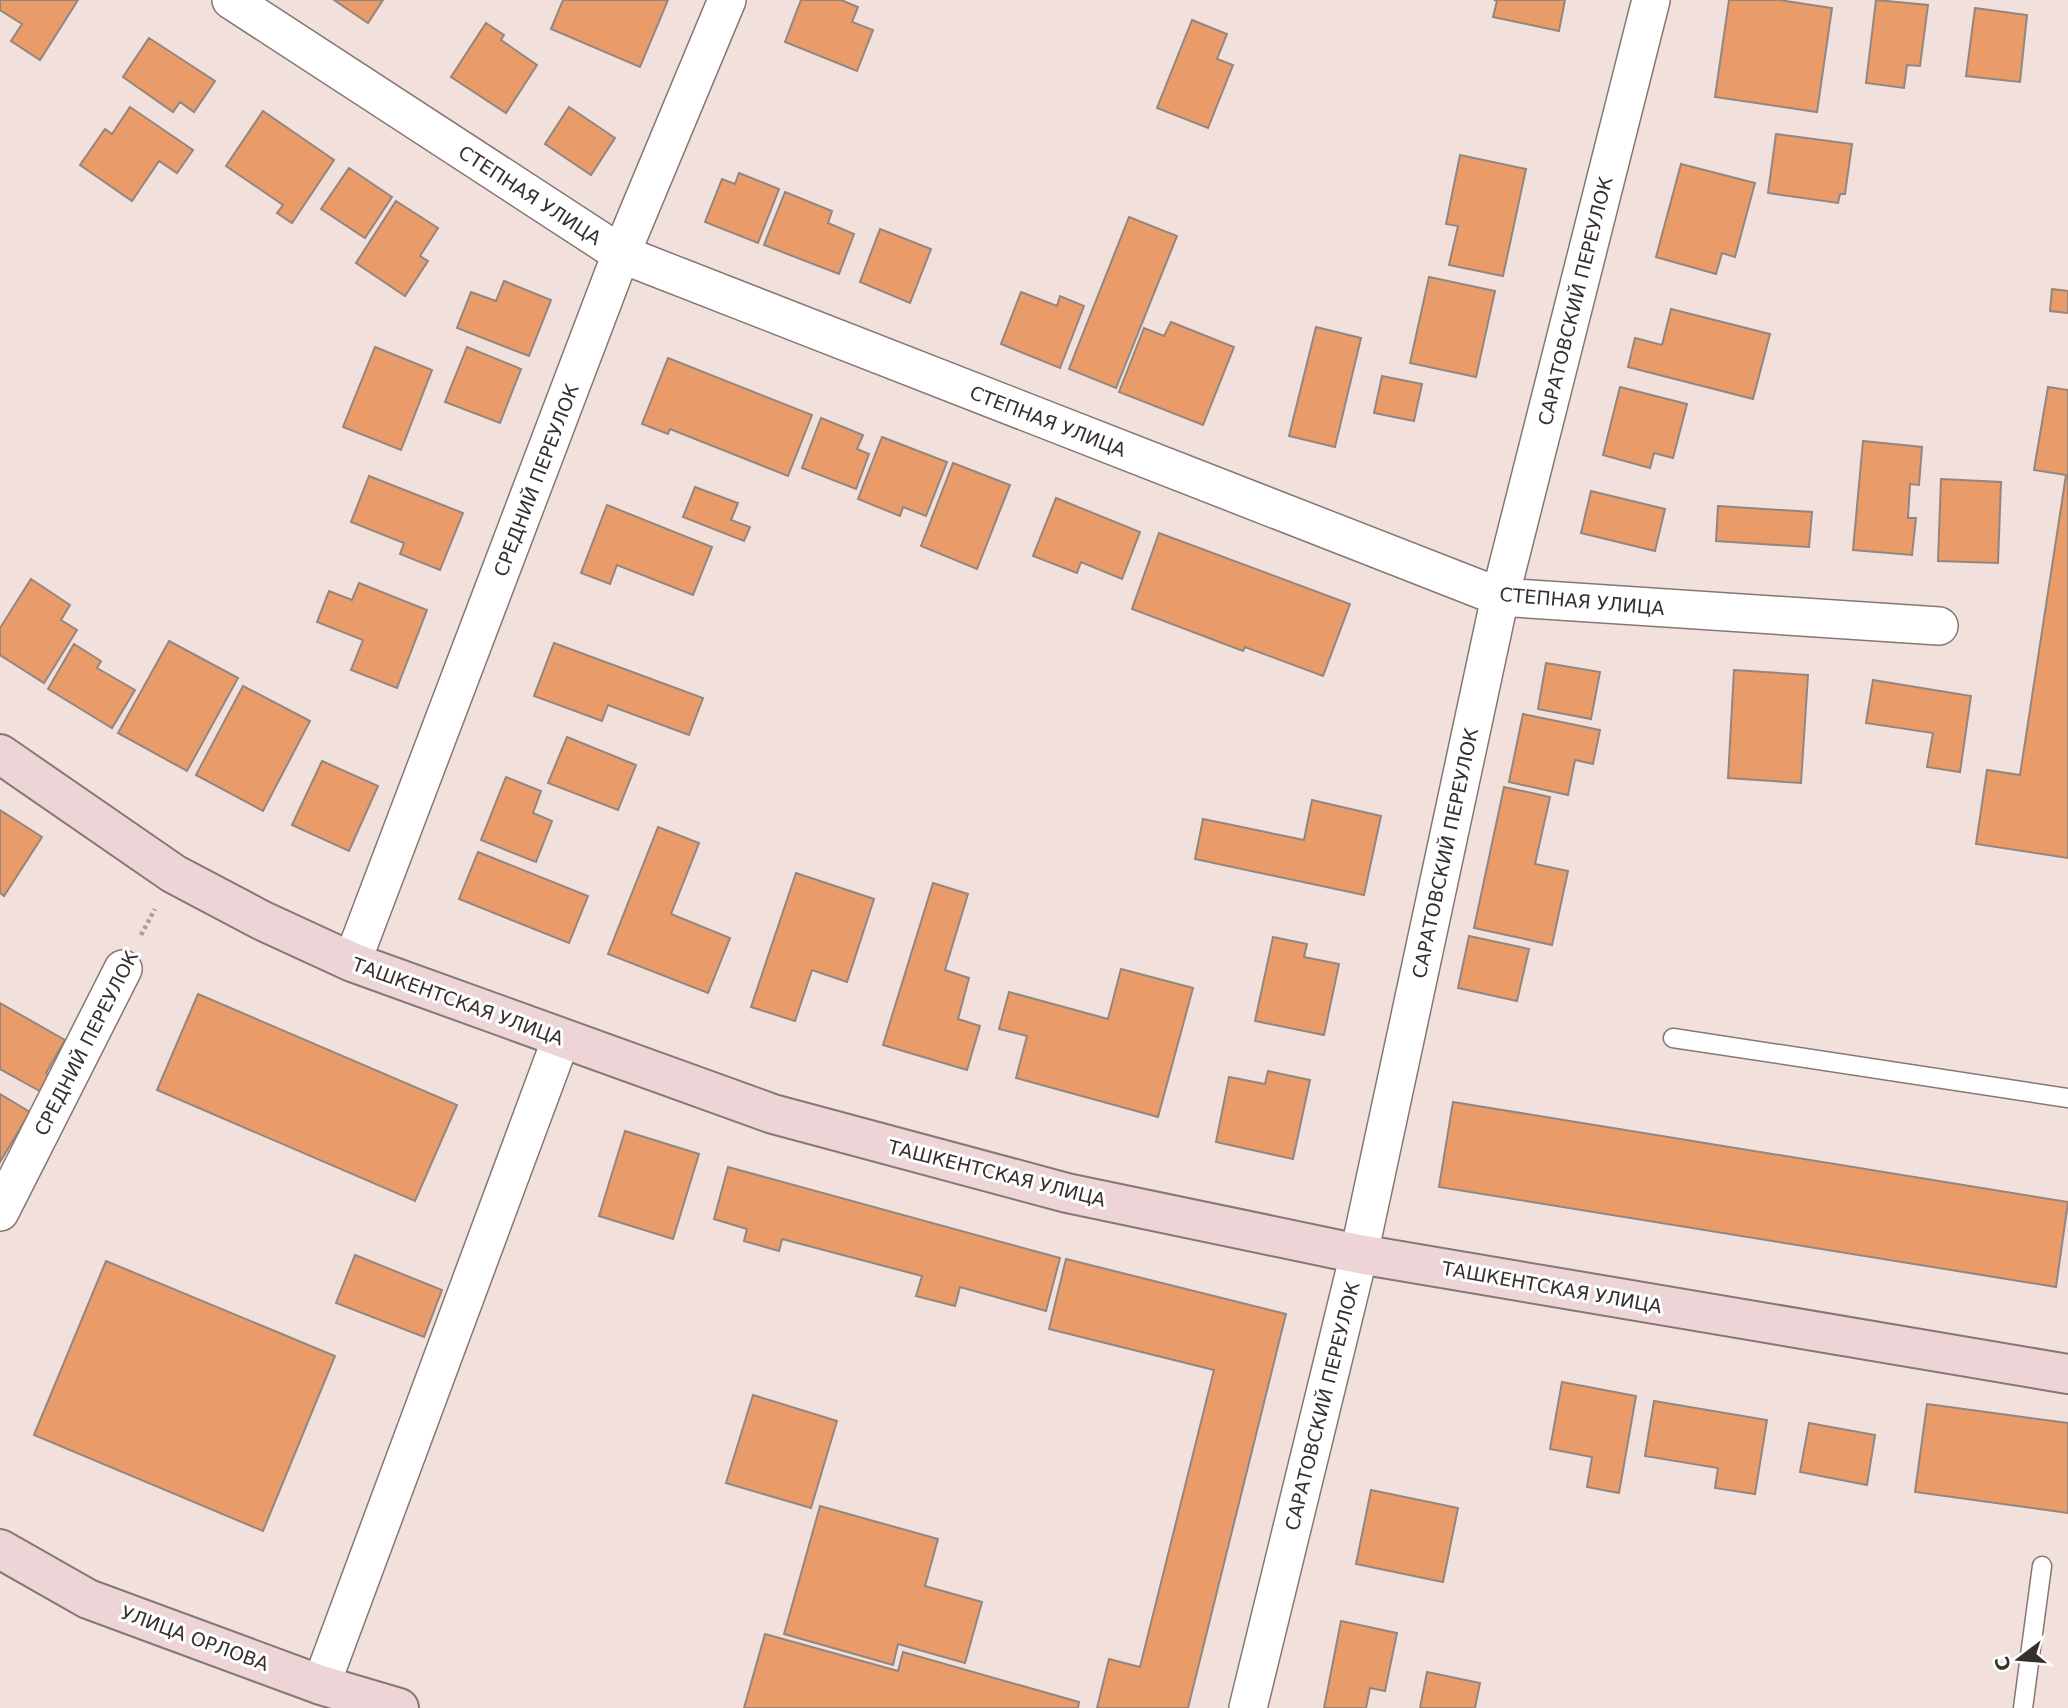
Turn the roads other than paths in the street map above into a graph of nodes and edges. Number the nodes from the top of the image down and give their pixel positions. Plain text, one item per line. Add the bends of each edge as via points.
1 (231, 0) edge
2 (727, 0) edge
3 (1651, 0) edge
4 (621, 254) junction
5 (1500, 597) junction
6 (1939, 626) dead end
7 (0, 754) edge
8 (352, 962) junction
9 (123, 969) road end
10 (1673, 1038) dead end
11 (561, 1039) junction
12 (2068, 1098) edge
13 (0, 1212) edge
14 (1359, 1254) junction
15 (2068, 1374) edge
16 (0, 1549) edge
17 (2042, 1566) dead end
18 (321, 1685) junction
19 (399, 1708) edge
20 (1248, 1708) edge
21 (2024, 1708) edge

1 - 4 street, СТЕПНАЯ УЛИЦА
2 - 4 street, СРЕДНИЙ ПЕРЕУЛОК
3 - 5 street, САРАТОВСКИЙ ПЕРЕУЛОК
4 - 5 street, СТЕПНАЯ УЛИЦА
4 - 8 street, СРЕДНИЙ ПЕРЕУЛОК
5 - 6 street, СТЕПНАЯ УЛИЦА
5 - 14 street, САРАТОВСКИЙ ПЕРЕУЛОК
7 - 8 street, ТАШКЕНТСКАЯ УЛИЦА via 174,874
8 - 11 street, ТАШКЕНТСКАЯ УЛИЦА
9 - 13 street, СРЕДНИЙ ПЕРЕУЛОК
10 - 12 lane
11 - 14 street, ТАШКЕНТСКАЯ УЛИЦА via 773,1114 1041,1186
11 - 18 street
14 - 15 street, ТАШКЕНТСКАЯ УЛИЦА
14 - 20 street, САРАТОВСКИЙ ПЕРЕУЛОК
16 - 18 street, УЛИЦА ОРЛОВА via 88,1598
17 - 21 lane
18 - 19 street, УЛИЦА ОРЛОВА

